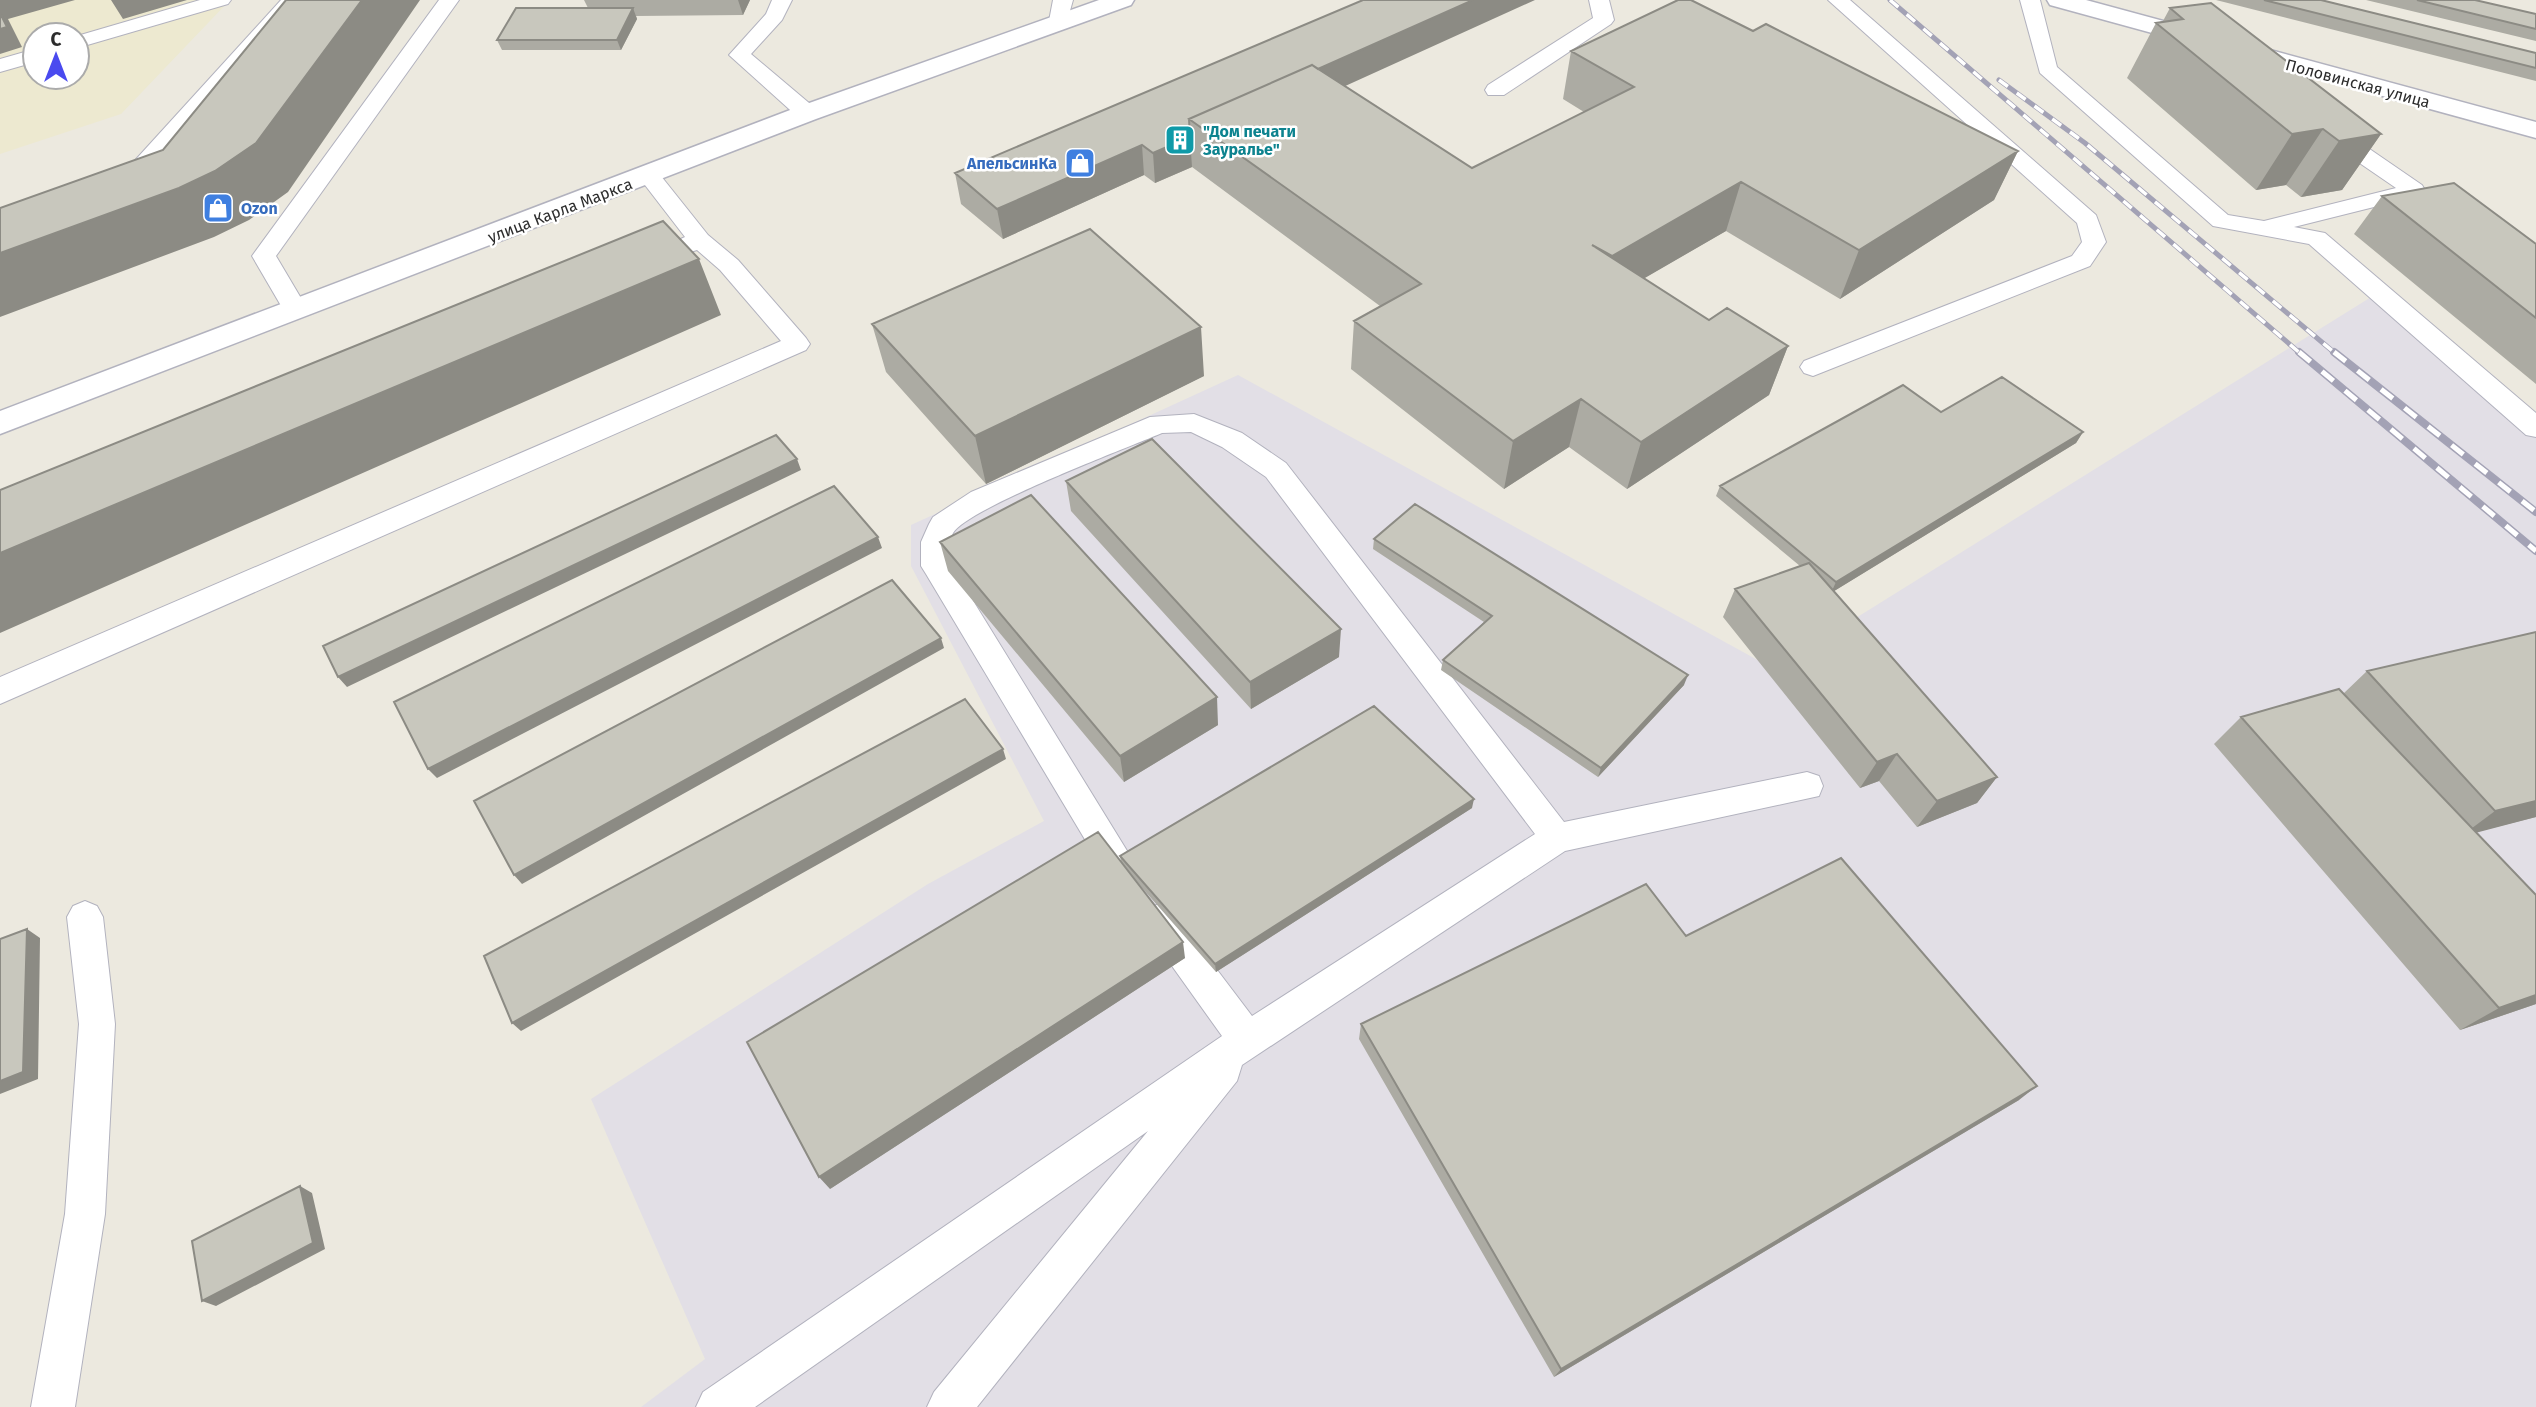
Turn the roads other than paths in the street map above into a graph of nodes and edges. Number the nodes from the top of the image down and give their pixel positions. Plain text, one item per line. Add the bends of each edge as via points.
1 (221, 0) edge
2 (269, 0) edge
3 (292, 0) edge
4 (449, 0) edge
5 (782, 0) edge
6 (1599, 0) edge
7 (1838, 0) edge
8 (2030, 0) edge
9 (2059, 0) edge
10 (1119, 1) edge
11 (1061, 10) edge
12 (91, 38) edge
13 (21, 59) edge
14 (0, 66) edge
15 (1496, 90) dead end
16 (807, 113) junction
17 (2318, 124) edge
18 (2536, 130) edge
19 (649, 176) junction
20 (104, 199) edge
21 (2261, 228) junction
22 (700, 240) junction
23 (661, 255) edge
24 (296, 310) junction
25 (1813, 367) dead end
26 (0, 423) edge
27 (2536, 428) edge
28 (0, 691) edge
29 (1807, 786) dead end
30 (1557, 838) junction
31 (85, 917) dead end
32 (1247, 1040) junction
33 (53, 1407) edge
34 (718, 1407) edge
35 (950, 1407) edge

1 - 12 lane
2 - 3 lane
3 - 20 lane via 117,195
4 - 24 lane via 264,256
5 - 16 lane via 775,16 739,55
6 - 15 lane via 1604,20
7 - 25 lane via 2088,220 2094,242 2081,261
8 - 21 lane via 2047,69 2221,221
9 - 18 main road, Половинская улица
10 - 11 main road, улица Карла Маркса
11 - 16 main road, улица Карла Маркса
13 - 14 lane
16 - 19 main road, улица Карла Маркса
17 - 21 lane via 2414,190
19 - 22 lane
19 - 24 main road, улица Карла Маркса
21 - 27 lane via 2317,238
22 - 23 lane
22 - 28 lane via 729,265 797,344
24 - 26 main road, улица Карла Маркса
29 - 30 lane
30 - 32 lane
30 - 32 lane via 1276,470 1232,439 1194,423 1159,424 981,499 943,524 935,542 936,566 1107,850
31 - 33 lane via 96,1051 85,1214
32 - 34 lane
32 - 35 lane

